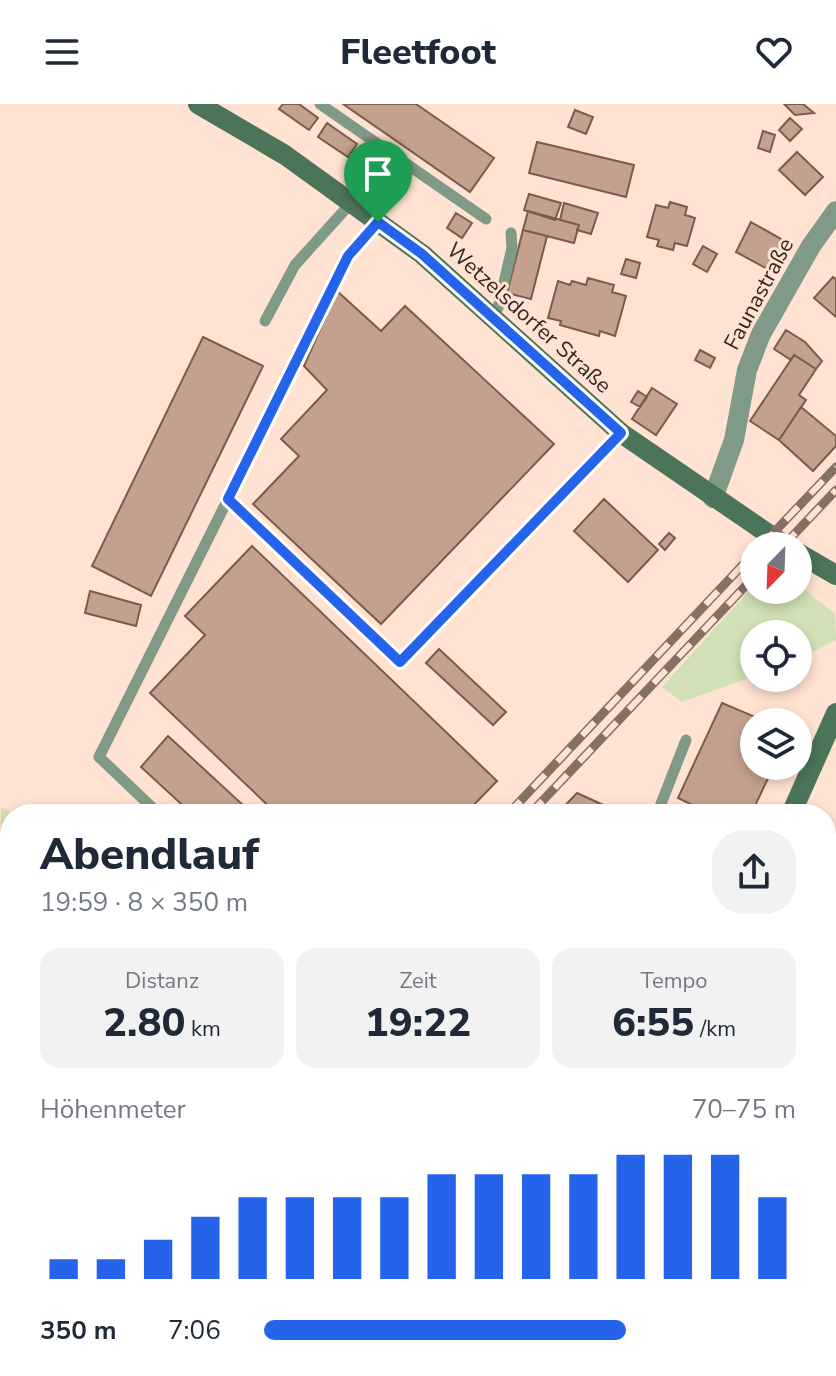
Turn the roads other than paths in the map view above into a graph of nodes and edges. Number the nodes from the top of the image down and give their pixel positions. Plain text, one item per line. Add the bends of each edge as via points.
1 (198, 104) edge
2 (320, 104) edge
3 (351, 203) junction
4 (836, 211) edge
5 (486, 219) dead end
6 (378, 222) junction
7 (511, 233) dead end
8 (491, 316) junction
9 (265, 321) dead end
10 (621, 433) junction
11 (713, 498) junction
12 (228, 499) junction
13 (765, 532) edge
14 (812, 561) edge
15 (836, 575) edge
16 (836, 713) edge
17 (686, 740) dead end
18 (148, 804) edge
19 (661, 804) edge
20 (795, 804) edge

1 - 3 main road, Wetzelsdorfer Straße via 285,155
2 - 5 lane
3 - 6 main road, Wetzelsdorfer Straße
3 - 9 lane via 295,265
4 - 11 street, Faunastraße via 761,334
6 - 8 main road, Wetzelsdorfer Straße
6 - 12 lane via 348,256
7 - 8 lane via 498,308
8 - 10 main road, Wetzelsdorfer Straße
10 - 11 main road, Wetzelsdorfer Straße
10 - 12 lane via 400,662
11 - 13 main road, Wetzelsdorfer Straße
12 - 18 lane via 99,757
14 - 15 main road
16 - 20 main road
17 - 19 lane

